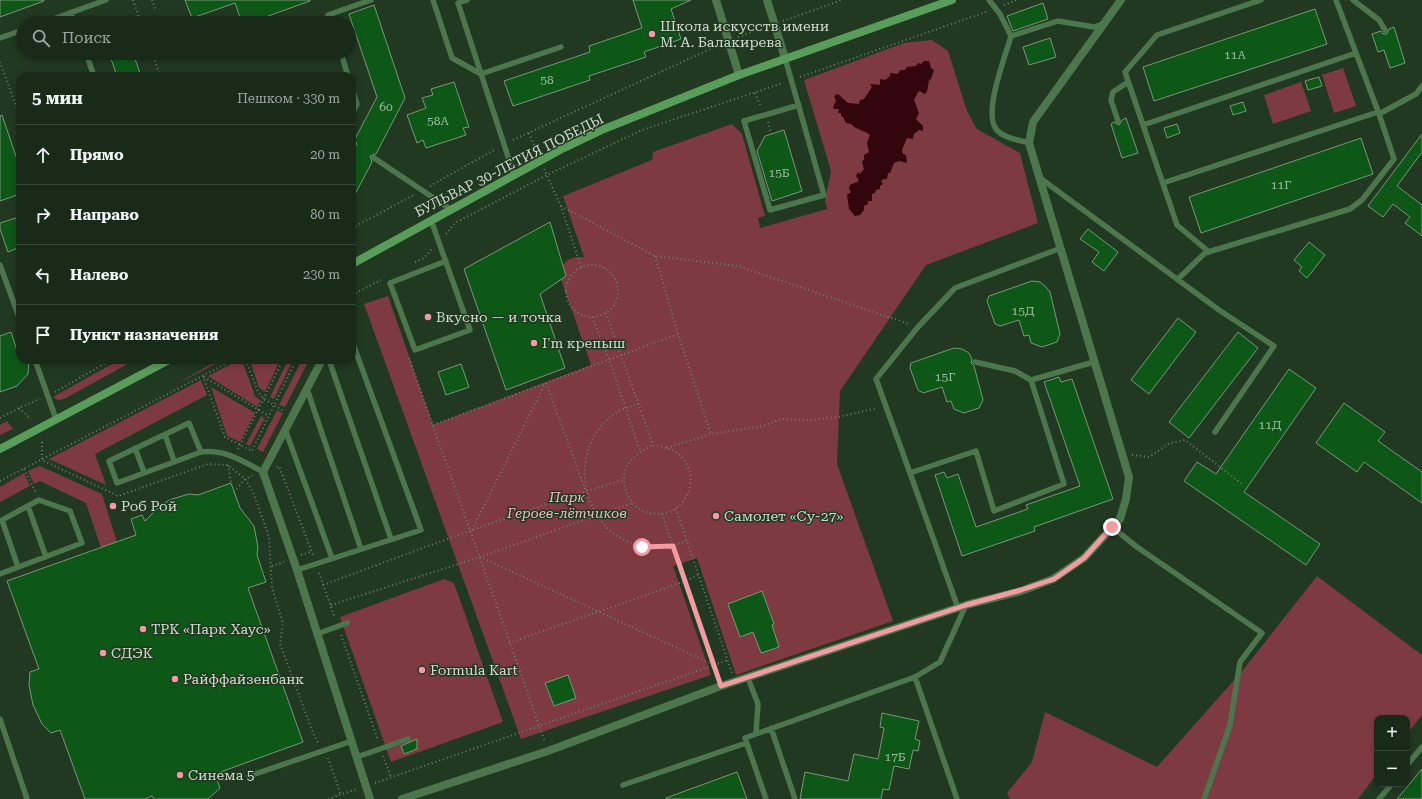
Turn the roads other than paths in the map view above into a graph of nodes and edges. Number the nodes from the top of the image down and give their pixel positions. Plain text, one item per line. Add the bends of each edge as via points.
1 (106, 0) edge
2 (371, 0) edge
3 (433, 0) edge
4 (467, 0) edge
5 (716, 0) edge
6 (767, 0) edge
7 (952, 0) edge
8 (989, 0) edge
9 (1121, 0) edge
10 (1258, 0) edge
11 (1336, 0) edge
12 (1353, 0) edge
13 (71, 13) junction
14 (62, 16) edge
15 (72, 16) edge
16 (328, 16) edge
17 (1105, 24) junction
18 (1384, 30) dead end
19 (16, 32) edge
20 (1011, 36) junction
21 (0, 38) edge
22 (561, 48) dead end
23 (1356, 53) junction
24 (785, 58) junction
25 (88, 60) edge
26 (343, 60) edge
27 (93, 72) edge
28 (347, 72) edge
29 (481, 74) junction
30 (739, 75) junction
31 (1128, 82) junction
32 (1422, 86) edge
33 (799, 105) junction
34 (1378, 113) junction
35 (1118, 121) dead end
36 (1143, 125) junction
37 (1029, 143) junction
38 (374, 158) dead end
39 (514, 175) junction
40 (1038, 177) junction
41 (1163, 183) junction
42 (450, 210) junction
43 (431, 220) junction
44 (1061, 248) junction
45 (1209, 252) junction
46 (446, 260) junction
47 (356, 262) edge
48 (0, 264) edge
49 (1178, 279) junction
50 (16, 307) edge
51 (356, 352) edge
52 (975, 362) dead end
53 (1094, 362) junction
54 (36, 364) edge
55 (161, 364) edge
56 (320, 364) edge
57 (331, 364) edge
58 (1031, 380) junction
59 (307, 389) junction
60 (56, 419) junction
61 (285, 430) junction
62 (1215, 432) dead end
63 (165, 434) junction
64 (135, 448) junction
65 (0, 449) edge
66 (201, 452) junction
67 (174, 461) junction
68 (144, 472) junction
69 (262, 472) junction
70 (910, 473) junction
71 (28, 506) junction
72 (1, 520) edge
73 (1112, 527) junction
74 (391, 539) junction
75 (361, 549) junction
76 (46, 557) junction
77 (332, 558) junction
78 (18, 567) junction
79 (297, 570) junction
80 (0, 574) edge
81 (962, 606) junction
82 (347, 623) dead end
83 (318, 634) junction
84 (915, 677) junction
85 (748, 678) junction
86 (0, 719) edge
87 (771, 728) junction
88 (756, 733) junction
89 (408, 739) dead end
90 (352, 741) junction
91 (746, 743) junction
92 (1422, 747) edge
93 (357, 757) junction
94 (1410, 761) edge
95 (249, 776) dead end
96 (622, 785) dead end
97 (1390, 787) edge
98 (27, 799) edge
99 (370, 799) edge
100 (402, 799) edge
101 (766, 799) edge
102 (795, 799) edge
103 (957, 799) edge
104 (1204, 799) edge
105 (1380, 799) edge

1 - 13 lane
2 - 16 lane
3 - 29 lane via 452,58
4 - 29 lane via 458,3
5 - 30 street
6 - 24 street
7 - 24 main road, БУЛЬВАР 30-ЛЕТИЯ ПОБЕДЫ
8 - 20 lane
9 - 17 street
10 - 31 lane via 1157,35 1124,72
11 - 23 lane
12 - 18 lane via 1379,20
13 - 14 lane
13 - 15 lane
17 - 20 lane via 1094,27 1058,21
17 - 37 street via 1033,122
19 - 21 lane
20 - 37 lane via 992,105 992,118 996,128 1004,135
22 - 29 lane
23 - 34 lane
23 - 36 lane
24 - 30 main road, БУЛЬВАР 30-ЛЕТИЯ ПОБЕДЫ
24 - 33 lane
25 - 27 lane
26 - 28 lane
29 - 39 lane
30 - 39 main road, БУЛЬВАР 30-ЛЕТИЯ ПОБЕДЫ via 604,129
31 - 35 lane via 1113,92 1110,100
31 - 36 lane
32 - 34 lane via 1416,94
33 - 33 lane via 744,121 770,210 824,195
34 - 41 lane
34 - 45 lane via 1394,159 1362,200 1350,209
36 - 41 lane
37 - 40 street
38 - 42 lane
39 - 42 main road, БУЛЬВАР 30-ЛЕТИЯ ПОБЕДЫ
40 - 44 street
40 - 49 lane
41 - 45 lane via 1177,226
42 - 43 main road, БУЛЬВАР 30-ЛЕТИЯ ПОБЕДЫ
43 - 46 lane
43 - 47 main road, БУЛЬВАР 30-ЛЕТИЯ ПОБЕДЫ
44 - 53 street
44 - 70 lane via 955,288 918,327 876,380
45 - 49 lane
46 - 46 lane via 470,330 415,350 390,283
48 - 50 lane
49 - 62 lane via 1274,346
51 - 74 lane via 421,530
52 - 58 lane via 1014,371
53 - 58 lane
53 - 73 street via 1129,477 1120,519
54 - 60 lane
55 - 60 main road
56 - 59 street
57 - 74 lane
58 - 70 lane via 1064,484 994,511 976,451
59 - 61 street
59 - 75 lane
60 - 65 main road
61 - 69 street
61 - 77 lane
63 - 64 lane
63 - 66 lane via 189,423
63 - 67 lane
64 - 68 lane
64 - 68 lane via 109,461 117,483
66 - 67 lane
66 - 69 lane via 214,450 232,456
67 - 68 lane
69 - 79 street
70 - 81 lane
71 - 72 lane
71 - 76 lane
71 - 76 lane via 39,500 70,511 82,543
72 - 78 lane
73 - 81 street via 1084,558 1054,579
73 - 104 lane via 1262,633 1240,662 1230,725
74 - 75 lane
75 - 77 lane
76 - 78 lane
77 - 79 lane
78 - 80 lane
79 - 83 street
81 - 84 lane via 940,662
81 - 85 street
82 - 83 lane
83 - 90 street
84 - 87 lane
84 - 103 lane
85 - 88 lane via 758,704
85 - 100 street via 548,751
86 - 98 lane
87 - 88 lane
87 - 102 lane
88 - 91 lane via 745,738
89 - 93 lane
90 - 93 street
90 - 95 lane
91 - 96 lane
91 - 101 lane
92 - 94 lane
93 - 99 street
97 - 105 lane

